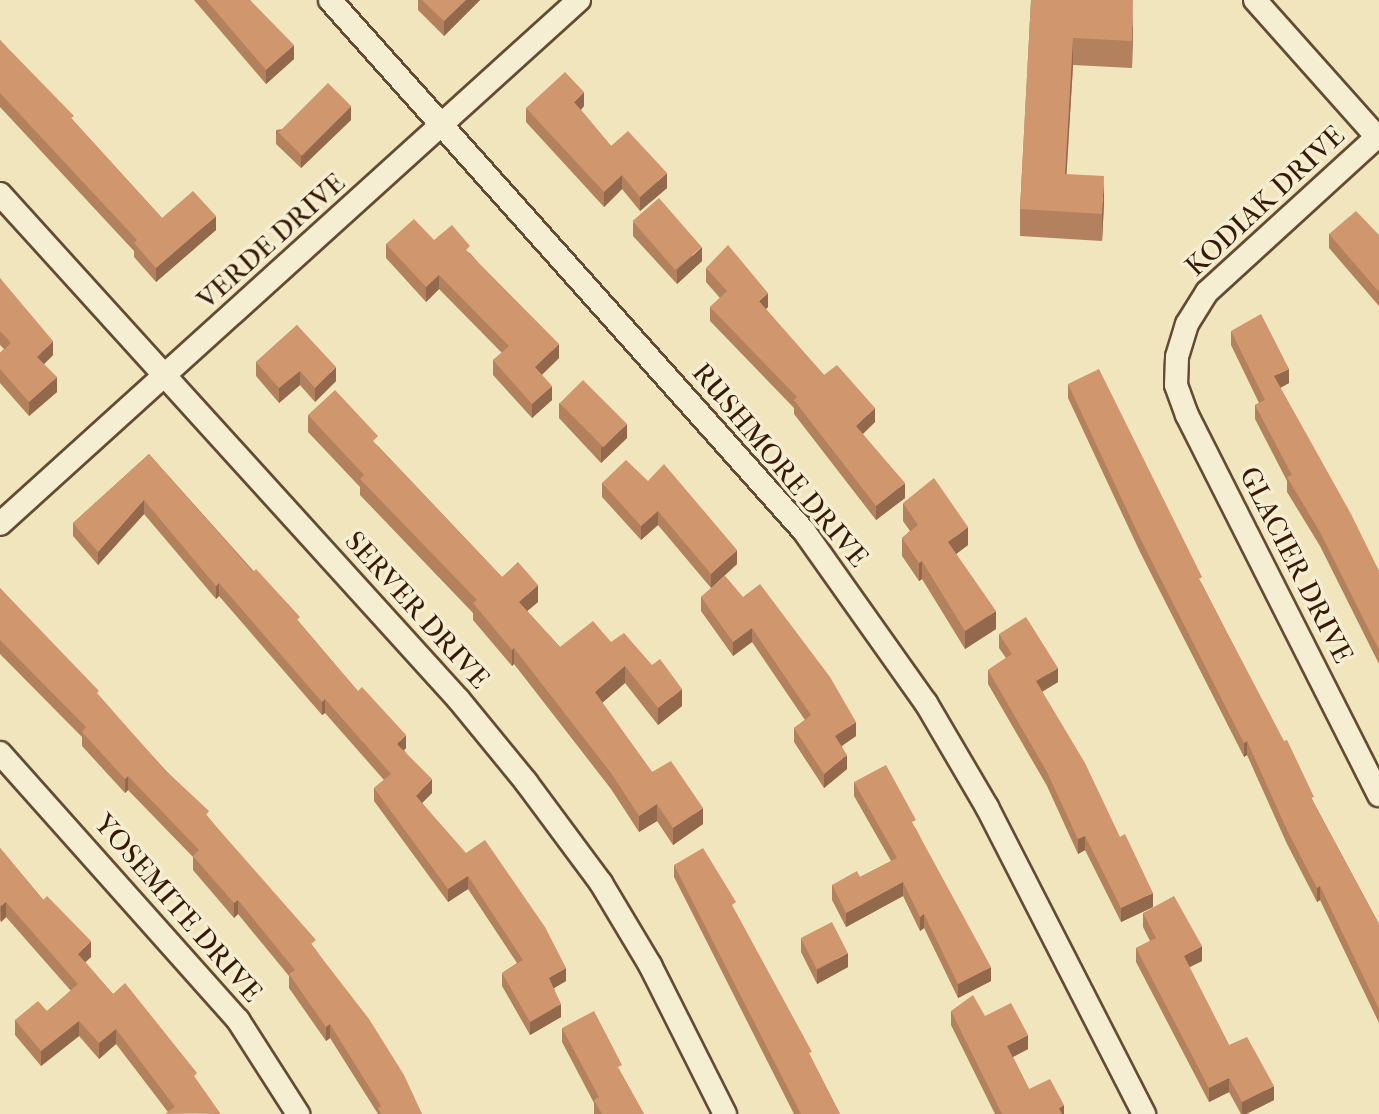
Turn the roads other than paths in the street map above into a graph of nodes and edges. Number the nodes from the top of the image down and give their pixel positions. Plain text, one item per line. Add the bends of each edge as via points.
1 (330, 0) edge
2 (579, 0) edge
3 (1255, 0) edge
4 (443, 126) junction
5 (1378, 137) edge
6 (0, 194) edge
7 (1177, 357) joint
8 (166, 376) junction
9 (0, 524) edge
10 (0, 753) edge
11 (1379, 795) edge
12 (298, 1114) edge
13 (725, 1114) edge
14 (1144, 1114) edge

1 - 4 street, RUSHMORE DRIVE
2 - 4 street, VERDE DRIVE
3 - 5 street
4 - 8 street, VERDE DRIVE
4 - 14 street, RUSHMORE DRIVE via 804,531 856,602 926,703 987,807
5 - 7 street, KODIAK DRIVE via 1207,292 1187,324
6 - 8 street, SERVER DRIVE
7 - 11 street, GLACIER DRIVE via 1176,385 1187,415
8 - 9 street, VERDE DRIVE
8 - 13 street, SERVER DRIVE via 459,700 526,782 601,883 650,965
10 - 12 street, YOSEMITE DRIVE via 238,1020

